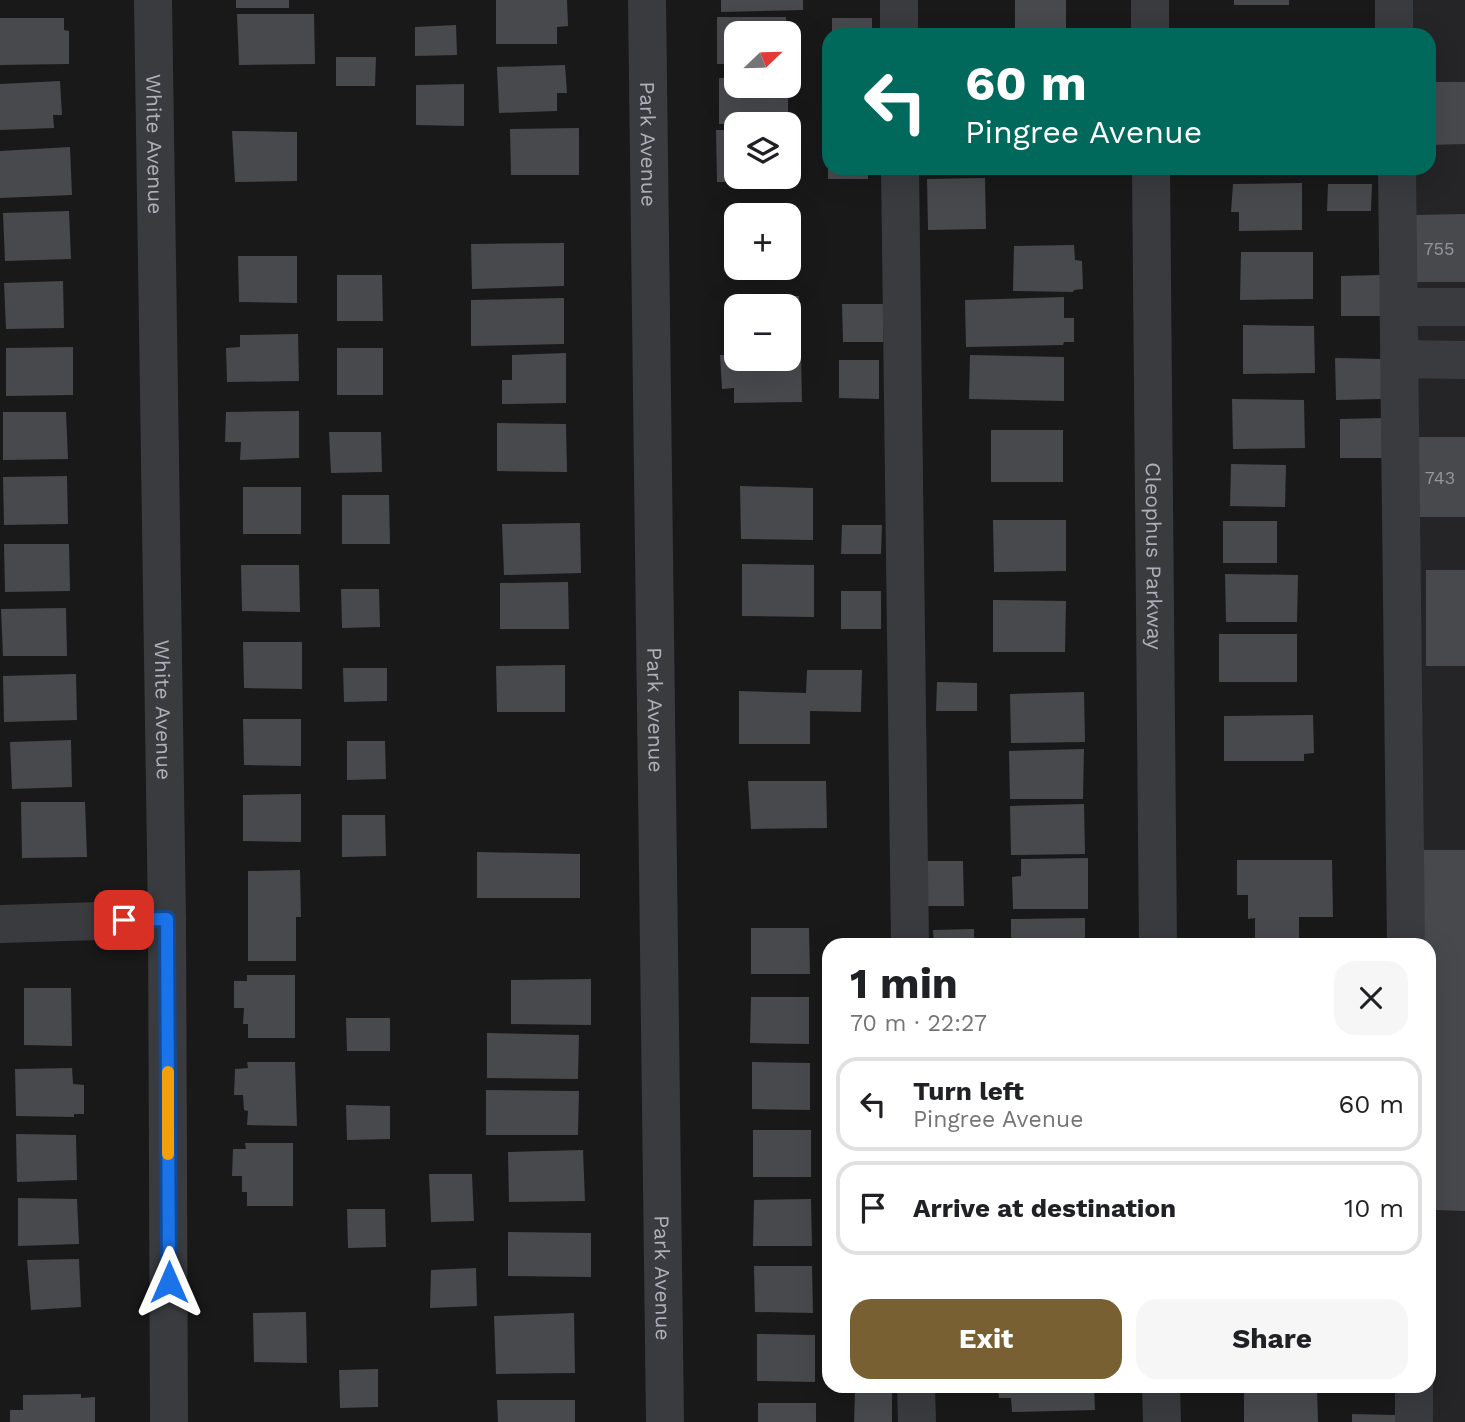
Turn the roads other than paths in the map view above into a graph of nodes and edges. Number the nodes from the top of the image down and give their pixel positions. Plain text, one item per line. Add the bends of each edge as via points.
1 (153, 0) edge
2 (647, 0) edge
3 (899, 0) edge
4 (1150, 0) edge
5 (1394, 0) edge
6 (899, 28) edge
7 (1150, 28) edge
8 (1394, 28) edge
9 (900, 175) edge
10 (1151, 175) edge
11 (1397, 175) edge
12 (1399, 307) junction
13 (1465, 307) edge
14 (1399, 359) junction
15 (1465, 360) edge
16 (167, 919) junction
17 (0, 924) edge
18 (911, 938) edge
19 (1158, 938) edge
20 (1406, 938) edge
21 (916, 1393) edge
22 (1161, 1393) edge
23 (1414, 1393) edge
24 (169, 1422) edge
25 (665, 1422) edge
26 (917, 1422) edge
27 (1162, 1422) edge
28 (1414, 1422) edge

1 - 16 street, White Avenue
2 - 25 street, Park Avenue
3 - 6 street
4 - 7 street
5 - 8 street
9 - 18 street
10 - 19 street, Cleophus Parkway
11 - 12 street
12 - 13 street
12 - 14 street
14 - 15 street
14 - 20 street
16 - 17 street
16 - 24 street, White Avenue
21 - 26 street
22 - 27 street
23 - 28 street

